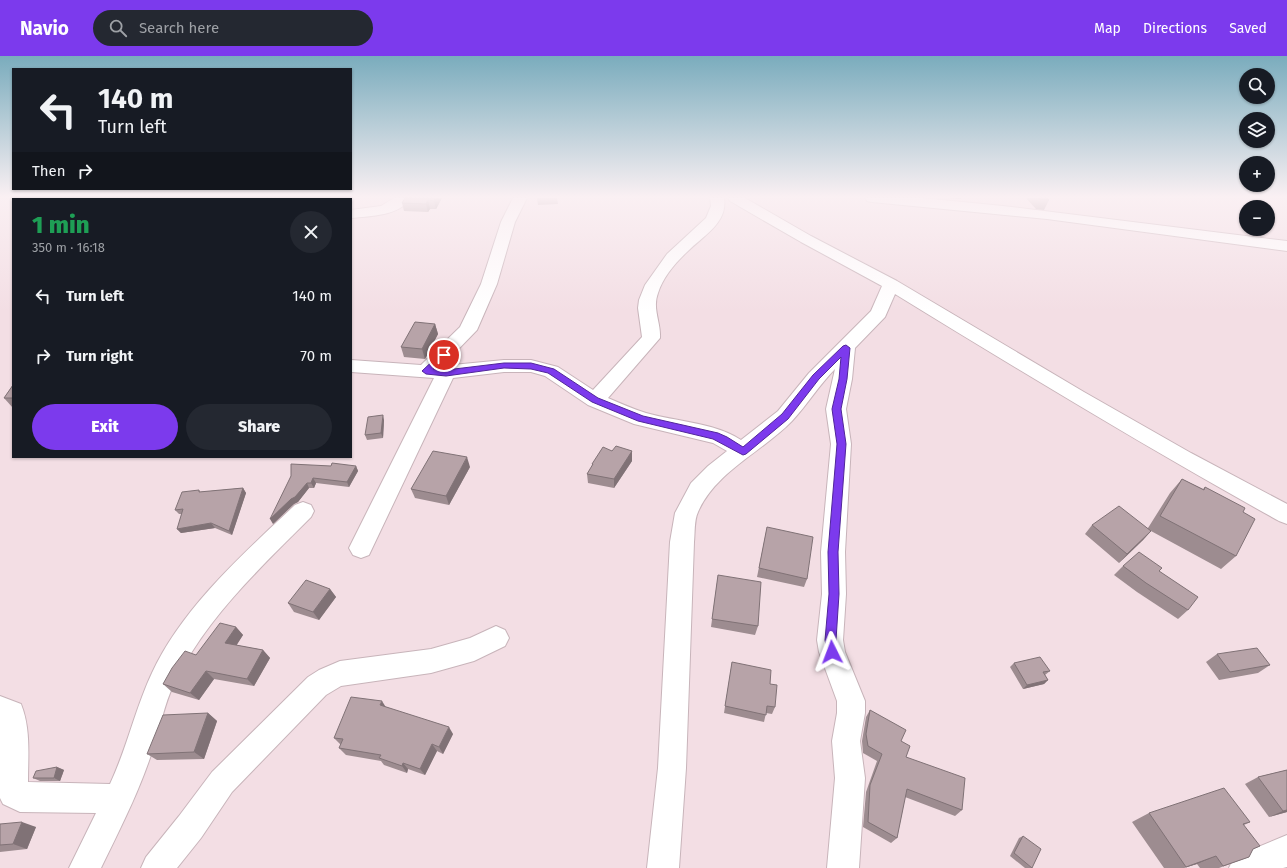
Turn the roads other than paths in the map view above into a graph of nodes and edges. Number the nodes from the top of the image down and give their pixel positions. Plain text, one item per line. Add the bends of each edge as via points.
1 (504, 236) edge
2 (696, 236) edge
3 (801, 236) edge
4 (1200, 236) edge
5 (1287, 246) edge
6 (891, 284) junction
7 (846, 348) junction
8 (352, 366) edge
9 (436, 372) junction
10 (595, 400) junction
11 (743, 451) junction
12 (303, 511) dead end
13 (1287, 515) edge
14 (361, 548) dead end
15 (496, 638) dead end
16 (0, 709) edge
17 (119, 799) junction
18 (1287, 851) edge
19 (85, 868) edge
20 (157, 868) edge
21 (663, 868) edge
22 (842, 868) edge
23 (1245, 868) edge

1 - 9 street via 489,284 468,330
2 - 10 street via 678,252 655,282 647,306 651,338
3 - 6 street
4 - 5 street
6 - 7 street via 879,313
6 - 13 street via 1084,401
7 - 11 street via 816,377 785,416
7 - 22 street via 843,379 836,409 842,444 833,552 834,594 830,640 832,652 852,701 846,741 850,778
8 - 9 street
9 - 10 street via 531,366 551,371
9 - 14 street via 400,465
10 - 11 street via 641,419 724,439
11 - 21 street via 699,489 686,513 682,542 672,768
12 - 17 street via 247,566 200,619 173,661 162,680 138,755
15 - 20 street via 467,651 431,661 340,674 317,686 222,782
16 - 17 street via 10,714 14,737 13,794 20,797
17 - 19 street
18 - 23 street

